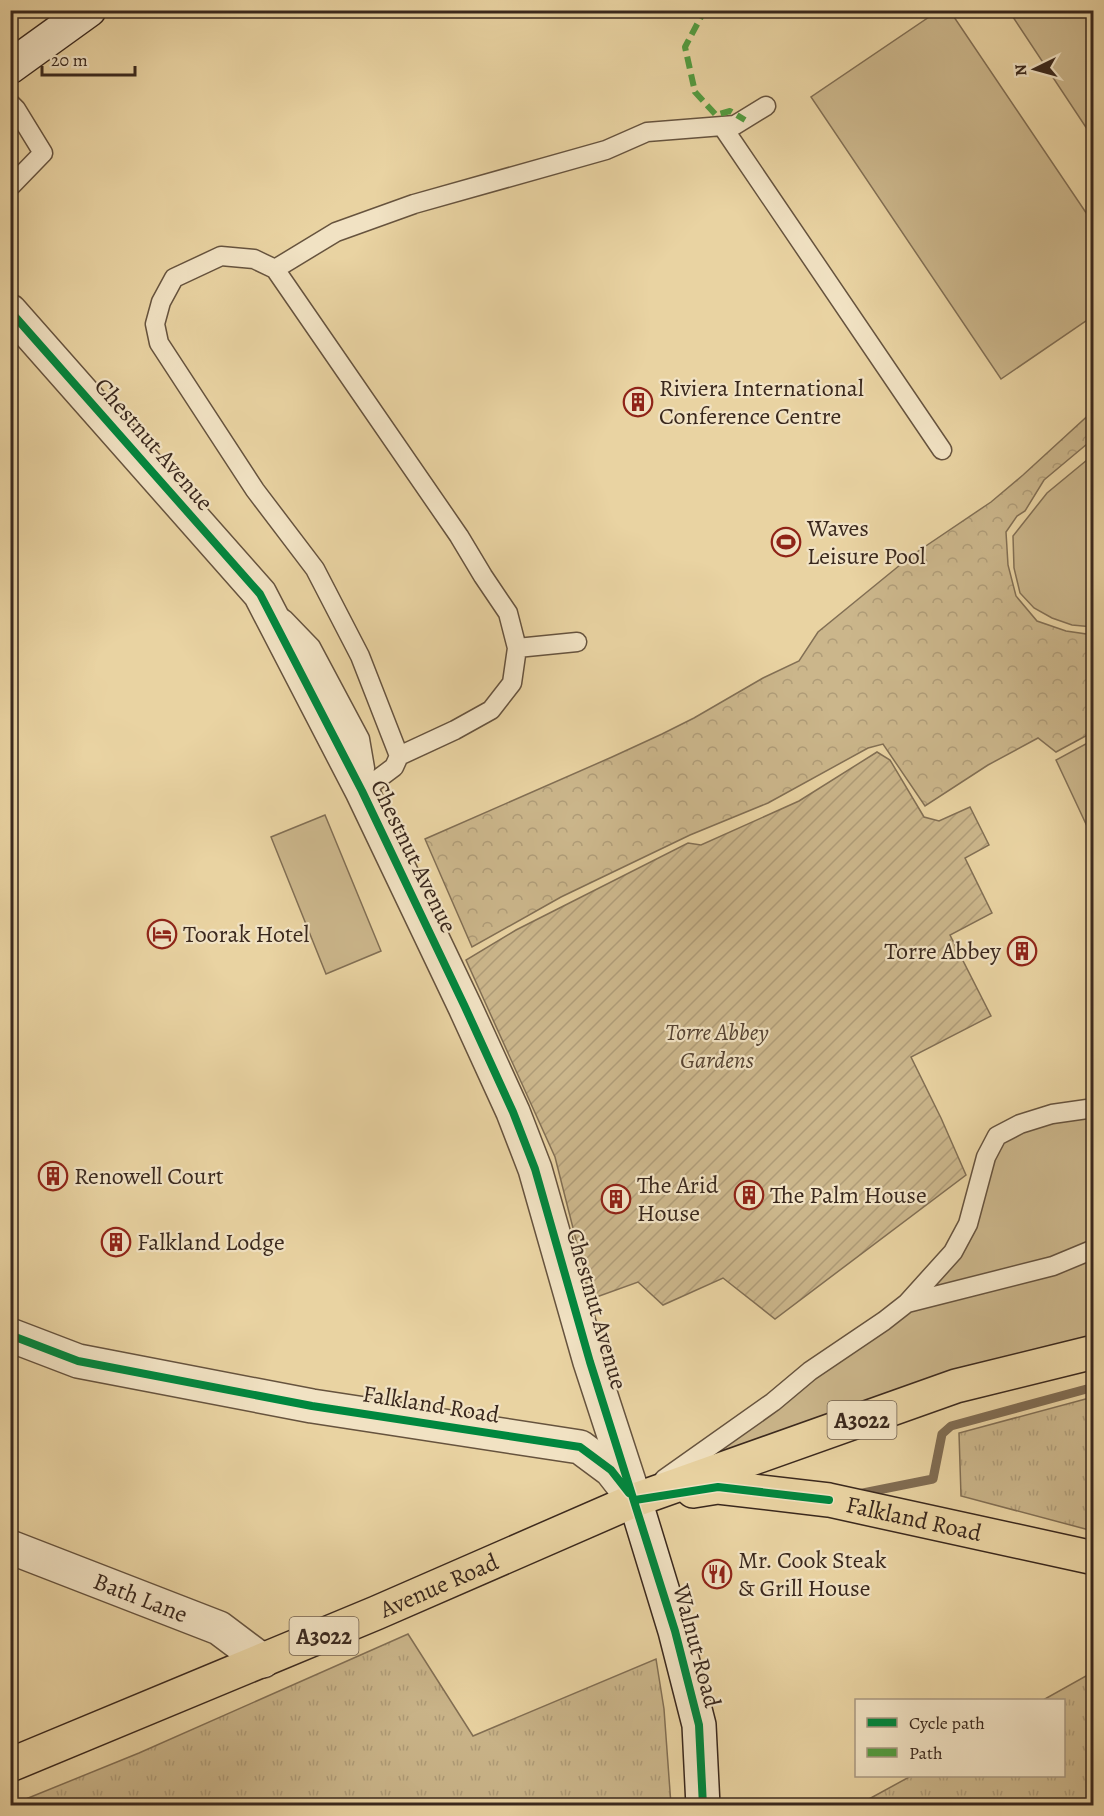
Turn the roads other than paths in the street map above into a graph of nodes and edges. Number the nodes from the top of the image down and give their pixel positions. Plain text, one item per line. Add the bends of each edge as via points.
1 (89, 10) edge
2 (10, 67) edge
3 (10, 103) edge
4 (765, 106) dead end
5 (722, 126) junction
6 (11, 186) edge
7 (275, 269) junction
8 (10, 311) edge
9 (942, 450) dead end
10 (260, 594) junction
11 (577, 642) dead end
12 (517, 648) junction
13 (399, 756) junction
14 (362, 791) junction
15 (1094, 1108) edge
16 (1094, 1249) edge
17 (907, 1303) junction
18 (10, 1335) edge
19 (1094, 1352) edge
20 (635, 1500) junction
21 (10, 1547) edge
22 (1094, 1558) edge
23 (263, 1662) junction
24 (20, 1754) edge
25 (704, 1806) edge

1 - 2 street
3 - 6 lane via 43,153
4 - 5 lane via 735,125
5 - 7 lane via 647,132 606,150 414,204 336,232
5 - 9 lane
7 - 12 lane via 459,536 508,613
7 - 13 lane via 254,259 221,256 174,278 160,302 155,324 159,343 255,490 315,569 360,656
8 - 10 street, Chestnut Avenue
10 - 14 street, Chestnut Avenue
10 - 14 lane via 311,647 360,739 365,768
11 - 12 lane
12 - 13 lane via 512,683 491,710
13 - 14 lane via 394,767
14 - 20 street, Chestnut Avenue via 465,1006 535,1169
15 - 17 lane via 1052,1114 997,1136 986,1157 968,1224 954,1252
16 - 17 lane via 1053,1266
17 - 20 lane
18 - 20 street, Falkland Road via 78,1361 312,1406 580,1447 611,1470
19 - 20 main road, A3022 via 956,1386
20 - 22 main road, Falkland Road / A3022 via 718,1486 829,1500
20 - 23 main road, Avenue Road / A3022
20 - 25 street, Walnut Road via 699,1725
21 - 23 street, Bath Lane via 219,1628
23 - 24 main road, Avenue Road / A3022

